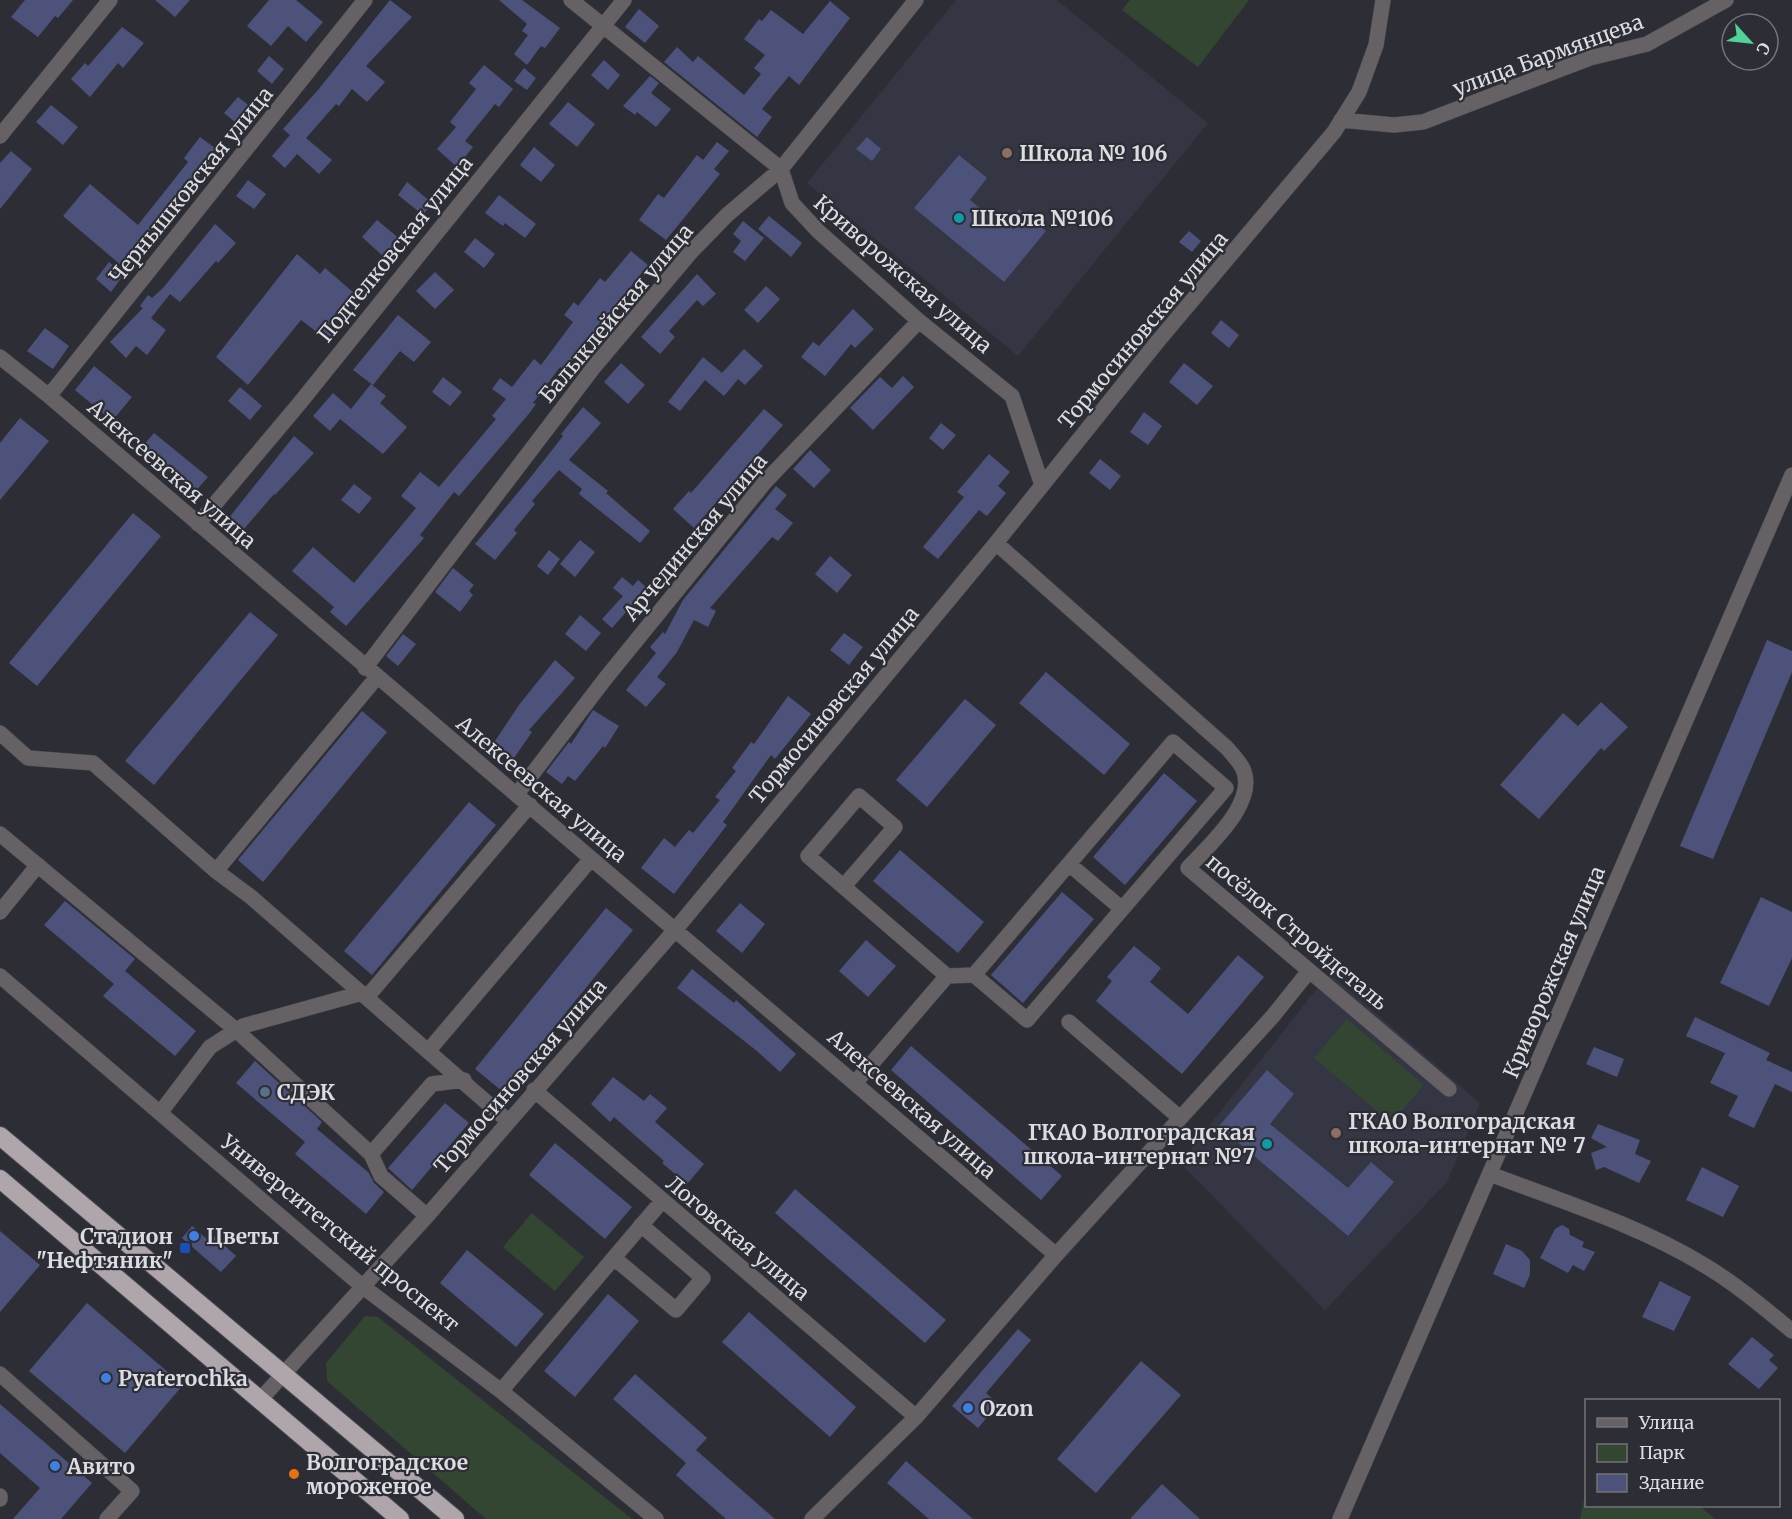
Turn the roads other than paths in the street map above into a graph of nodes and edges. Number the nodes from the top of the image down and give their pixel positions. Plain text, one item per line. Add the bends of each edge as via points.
1 (110, 0) edge
2 (365, 0) edge
3 (571, 0) edge
4 (624, 0) edge
5 (916, 0) edge
6 (1383, 0) edge
7 (1725, 0) edge
8 (604, 26) junction
9 (1341, 120) junction
10 (0, 135) edge
11 (781, 169) junction
12 (920, 321) junction
13 (2, 363) edge
14 (49, 396) junction
15 (1792, 475) edge
16 (1042, 485) junction
17 (198, 524) junction
18 (996, 543) junction
19 (371, 672) junction
20 (0, 733) edge
21 (517, 794) junction
22 (530, 805) junction
23 (0, 834) edge
24 (1170, 852) junction
25 (591, 859) junction
26 (1069, 864) junction
27 (38, 865) junction
28 (1188, 868) junction
29 (216, 871) junction
30 (844, 886) junction
31 (1122, 909) junction
32 (0, 912) edge
33 (675, 930) junction
34 (1309, 971) junction
35 (975, 975) junction
36 (0, 976) edge
37 (947, 976) junction
38 (365, 995) junction
39 (1068, 1022) dead end
40 (236, 1030) junction
41 (429, 1050) junction
42 (464, 1080) junction
43 (855, 1083) junction
44 (1449, 1089) dead end
45 (534, 1090) junction
46 (160, 1113) junction
47 (1180, 1118) junction
48 (508, 1121) junction
49 (0, 1136) edge
50 (371, 1154) junction
51 (1490, 1174) junction
52 (1, 1182) edge
53 (662, 1201) junction
54 (427, 1216) junction
55 (641, 1225) junction
56 (1056, 1255) junction
57 (614, 1258) junction
58 (362, 1286) junction
59 (1792, 1331) edge
60 (282, 1373) junction
61 (0, 1374) edge
62 (501, 1391) junction
63 (259, 1401) junction
64 (916, 1417) junction
65 (107, 1519) edge
66 (400, 1519) edge
67 (455, 1519) edge
68 (656, 1519) edge
69 (812, 1519) edge
70 (1340, 1519) edge

1 - 10 street
2 - 14 street, Чернышковская улица
3 - 8 street
4 - 8 street, Подтелковская улица
5 - 11 street, Балыклейская улица
6 - 9 street, Тормосиновская улица via 1376,45 1359,92
7 - 9 street, улица Бармянцева via 1647,44 1590,58 1423,122 1394,125
8 - 11 street
8 - 17 street, Подтелковская улица
9 - 16 street, Тормосиновская улица
11 - 12 street, Криворожская улица via 792,203
11 - 19 street, Балыклейская улица via 727,215 692,252 594,367
12 - 16 street, Криворожская улица via 1012,396
12 - 21 street, Арчединская улица via 765,482
13 - 14 street, Алексеевская улица
14 - 17 street, Алексеевская улица
15 - 51 street, Криворожская улица
16 - 18 street, Тормосиновская улица
17 - 19 street, Алексеевская улица
18 - 28 street, посёлок Стройдеталь via 1227,748 1243,768 1245,785 1239,810
18 - 33 street, Тормосиновская улица
19 - 21 street, Алексеевская улица
19 - 29 street, Балыклейская улица
20 - 29 street via 28,758 93,763
21 - 22 street, Алексеевская улица
22 - 25 street, Алексеевская улица
22 - 38 street
23 - 27 street
24 - 26 street via 1226,788 1173,742
24 - 28 street
24 - 31 street
25 - 33 street, Алексеевская улица
25 - 41 street
26 - 31 street
26 - 35 street
27 - 32 street
27 - 40 street
28 - 34 street, посёлок Стройдеталь
29 - 38 street
30 - 30 street via 808,856 859,796 895,827
30 - 37 street
31 - 35 street via 1027,1020
33 - 43 street, Алексеевская улица
33 - 45 street, Тормосиновская улица
34 - 44 street, посёлок Стройдеталь
34 - 47 street
35 - 37 street
36 - 46 street, Университетский проспект
37 - 43 street
38 - 40 street
38 - 41 street
39 - 47 street
40 - 46 street via 210,1047
40 - 50 street
41 - 42 street
42 - 48 street
42 - 50 street via 432,1084
43 - 56 street, Алексеевская улица
45 - 48 street, Тормосиновская улица
45 - 53 street, Логовская улица
46 - 58 street, Университетский проспект
47 - 56 street
48 - 54 street, Тормосиновская улица
49 - 60 highway
50 - 54 street via 381,1176
51 - 59 street via 1627,1227 1703,1264
51 - 70 street, Криворожская улица
52 - 63 highway
53 - 55 street
53 - 64 street, Логовская улица
54 - 58 street, Тормосиновская улица
55 - 57 street
55 - 57 street via 703,1278 676,1310
56 - 64 street
57 - 62 street
58 - 60 street, Тормосиновская улица
58 - 62 street, Университетский проспект
60 - 63 street, Тормосиновская улица
60 - 67 highway
61 - 65 street via 132,1491
62 - 68 street, Университетский проспект
63 - 66 highway
64 - 69 street

